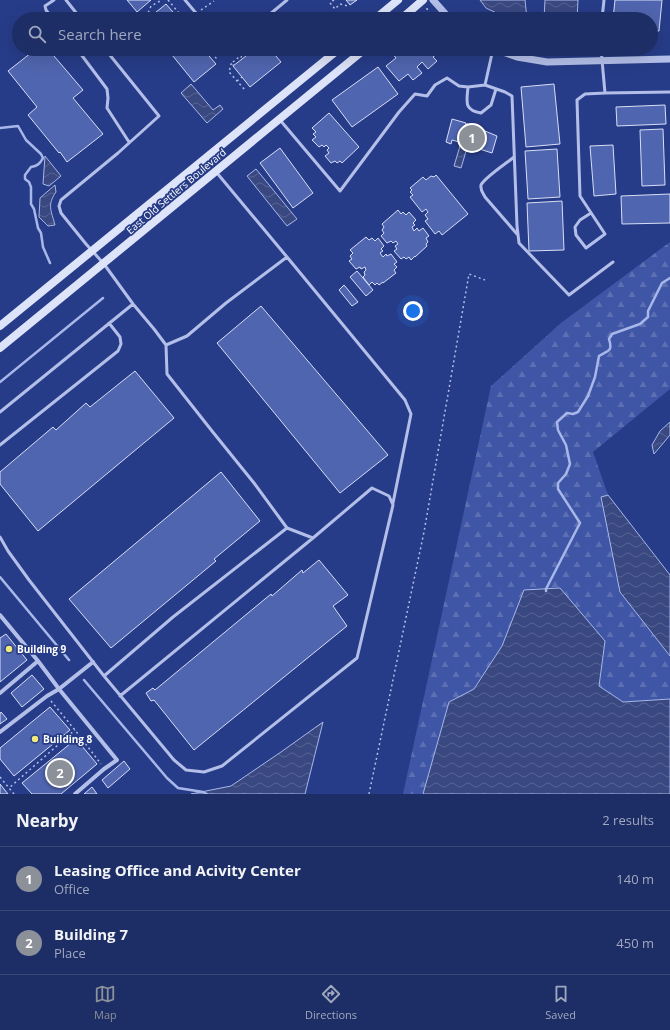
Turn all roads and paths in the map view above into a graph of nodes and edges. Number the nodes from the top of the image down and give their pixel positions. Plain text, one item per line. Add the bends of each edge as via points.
1 (54, 0) edge
2 (66, 0) edge
3 (162, 0) edge
4 (168, 0) edge
5 (185, 0) edge
6 (287, 0) edge
7 (334, 0) edge
8 (398, 0) edge
9 (423, 0) edge
10 (433, 0) edge
11 (604, 0) edge
12 (214, 1) dead end
13 (350, 4) dead end
14 (172, 5) junction
15 (169, 7) dead end
16 (428, 8) dead end
17 (202, 10) dead end
18 (48, 12) edge
19 (75, 12) edge
20 (149, 12) edge
21 (178, 12) edge
22 (196, 12) edge
23 (272, 12) edge
24 (383, 12) edge
25 (409, 12) edge
26 (428, 12) edge
27 (444, 12) edge
28 (603, 12) edge
29 (82, 56) edge
30 (111, 56) edge
31 (214, 56) edge
32 (242, 56) edge
33 (330, 56) edge
34 (356, 56) edge
35 (492, 56) edge
36 (514, 56) edge
37 (601, 56) edge
38 (219, 58) dead end
39 (670, 59) edge
40 (601, 61) junction
41 (242, 77) dead end
42 (237, 81) junction
43 (484, 85) junction
44 (468, 86) junction
45 (496, 89) junction
46 (245, 90) dead end
47 (670, 92) edge
48 (605, 93) junction
49 (280, 119) junction
50 (129, 142) junction
51 (514, 157) junction
52 (216, 171) junction
53 (591, 213) junction
54 (518, 235) junction
55 (92, 250) junction
56 (287, 257) junction
57 (613, 262) dead end
58 (104, 264) junction
59 (485, 280) dead end
60 (133, 304) junction
61 (109, 323) junction
62 (0, 326) edge
63 (166, 345) junction
64 (0, 348) edge
65 (0, 412) edge
66 (0, 444) edge
67 (392, 505) junction
68 (287, 528) junction
69 (0, 537) edge
70 (313, 538) junction
71 (0, 615) edge
72 (38, 661) junction
73 (93, 662) junction
74 (104, 676) junction
75 (59, 689) junction
76 (0, 693) edge
77 (47, 696) junction
78 (120, 696) junction
79 (75, 730) junction
80 (0, 732) edge
81 (104, 769) junction
82 (0, 777) edge
83 (9, 788) junction
84 (14, 794) edge
85 (75, 794) edge
86 (368, 794) edge

1 - 18 lane via 45,6
2 - 19 lane
3 - 20 path via 151,6
4 - 14 path
5 - 22 lane
6 - 23 lane
7 - 13 path via 330,3 335,9 340,4
8 - 24 main road
9 - 25 main road
10 - 27 street
11 - 28 lane
12 - 17 path
14 - 15 path
14 - 21 path
16 - 26 path
29 - 50 lane via 107,89 107,108
30 - 50 lane via 159,116
31 - 38 path
32 - 42 path via 231,64 228,72
33 - 55 main road, East Old Settlers Boulevard
34 - 49 main road, East Old Settlers Boulevard
35 - 43 lane
36 - 40 street via 547,62
37 - 40 lane
39 - 40 street
40 - 48 lane
41 - 42 path
42 - 46 path
43 - 44 lane
43 - 45 lane
44 - 45 lane via 468,107 481,113 492,105
44 - 49 lane via 459,86 447,78 435,85 427,96 415,94 340,191
45 - 51 lane via 512,96
47 - 48 lane
48 - 53 lane via 585,94 577,100 580,196
49 - 52 main road, East Old Settlers Boulevard
50 - 55 lane via 61,200 62,213
51 - 54 lane
51 - 54 lane via 485,180 481,191
52 - 56 lane
52 - 58 main road, East Old Settlers Boulevard
53 - 53 lane via 605,234 586,248 576,235 575,227
54 - 57 lane via 519,243 569,296
55 - 58 lane
55 - 62 main road, East Old Settlers Boulevard
56 - 63 lane via 226,303 188,336
56 - 67 lane via 405,400 411,414
58 - 60 lane
58 - 64 main road, East Old Settlers Boulevard
59 - 86 path via 469,274 424,532
60 - 61 lane
60 - 63 lane
61 - 65 lane
61 - 66 lane via 120,337 118,351
63 - 68 lane via 166,374
67 - 70 lane via 389,496 372,488
67 - 78 lane via 357,658 222,766 204,772 186,770 174,760
68 - 70 lane
68 - 74 lane via 173,617
69 - 73 lane via 29,580
70 - 78 lane
71 - 72 street
72 - 75 street
72 - 76 street
73 - 74 lane
73 - 75 street
74 - 78 lane
75 - 77 street
75 - 81 street via 117,760
77 - 79 path
77 - 80 street
79 - 81 path
79 - 83 path
81 - 85 street
82 - 83 path
83 - 84 path

